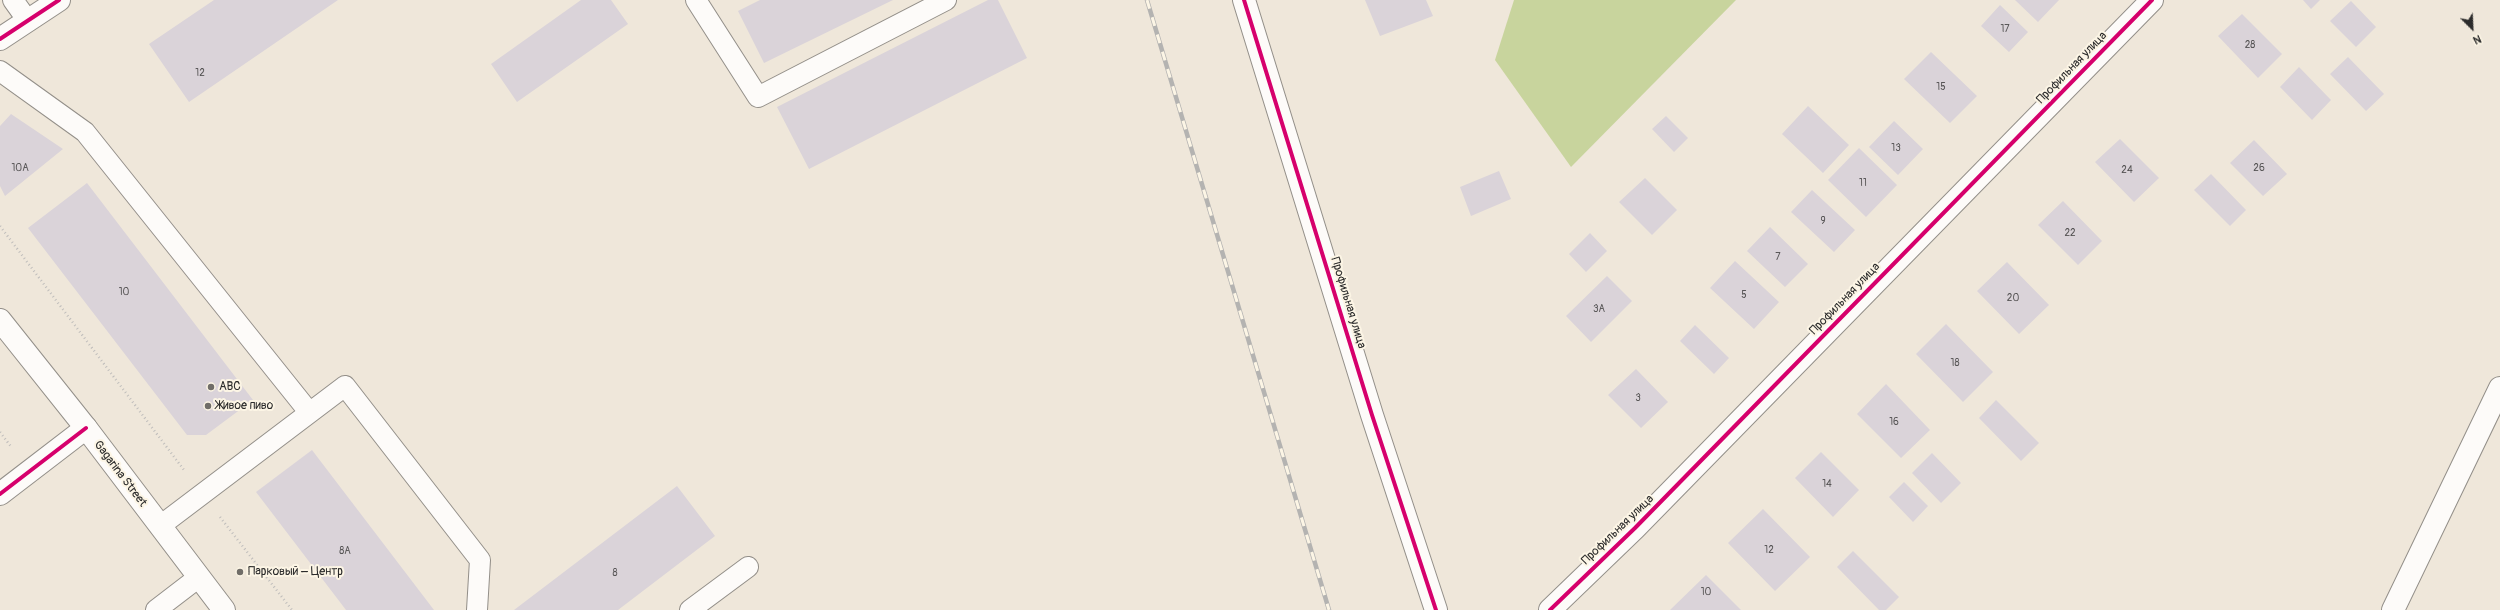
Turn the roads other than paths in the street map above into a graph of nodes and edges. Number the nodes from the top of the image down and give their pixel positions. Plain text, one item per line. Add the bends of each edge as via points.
1 (13, 0) edge
2 (59, 0) edge
3 (696, 0) edge
4 (946, 0) edge
5 (1244, 0) edge
6 (2152, 0) edge
7 (28, 21) junction
8 (0, 39) edge
9 (0, 71) edge
10 (0, 320) edge
11 (2500, 388) edge
12 (309, 412) junction
13 (86, 428) junction
14 (0, 494) edge
15 (160, 526) junction
16 (748, 567) dead end
17 (199, 577) junction
18 (156, 610) edge
19 (224, 610) edge
20 (477, 610) edge
21 (690, 610) edge
22 (1436, 610) edge
23 (1550, 610) edge
24 (2393, 610) edge

1 - 7 lane
2 - 7 street
3 - 4 lane via 758,96
5 - 22 street, Профильная улица via 1369,407
6 - 23 street, Профильная улица via 1635,528
7 - 8 street
9 - 12 lane via 85,132
10 - 13 street, Gagarina Street
11 - 24 street
12 - 15 lane
12 - 20 lane via 345,386 480,560
13 - 14 street
13 - 15 street, Gagarina Street
15 - 17 street, Gagarina Street
16 - 21 lane
17 - 18 lane
17 - 19 street, Gagarina Street

